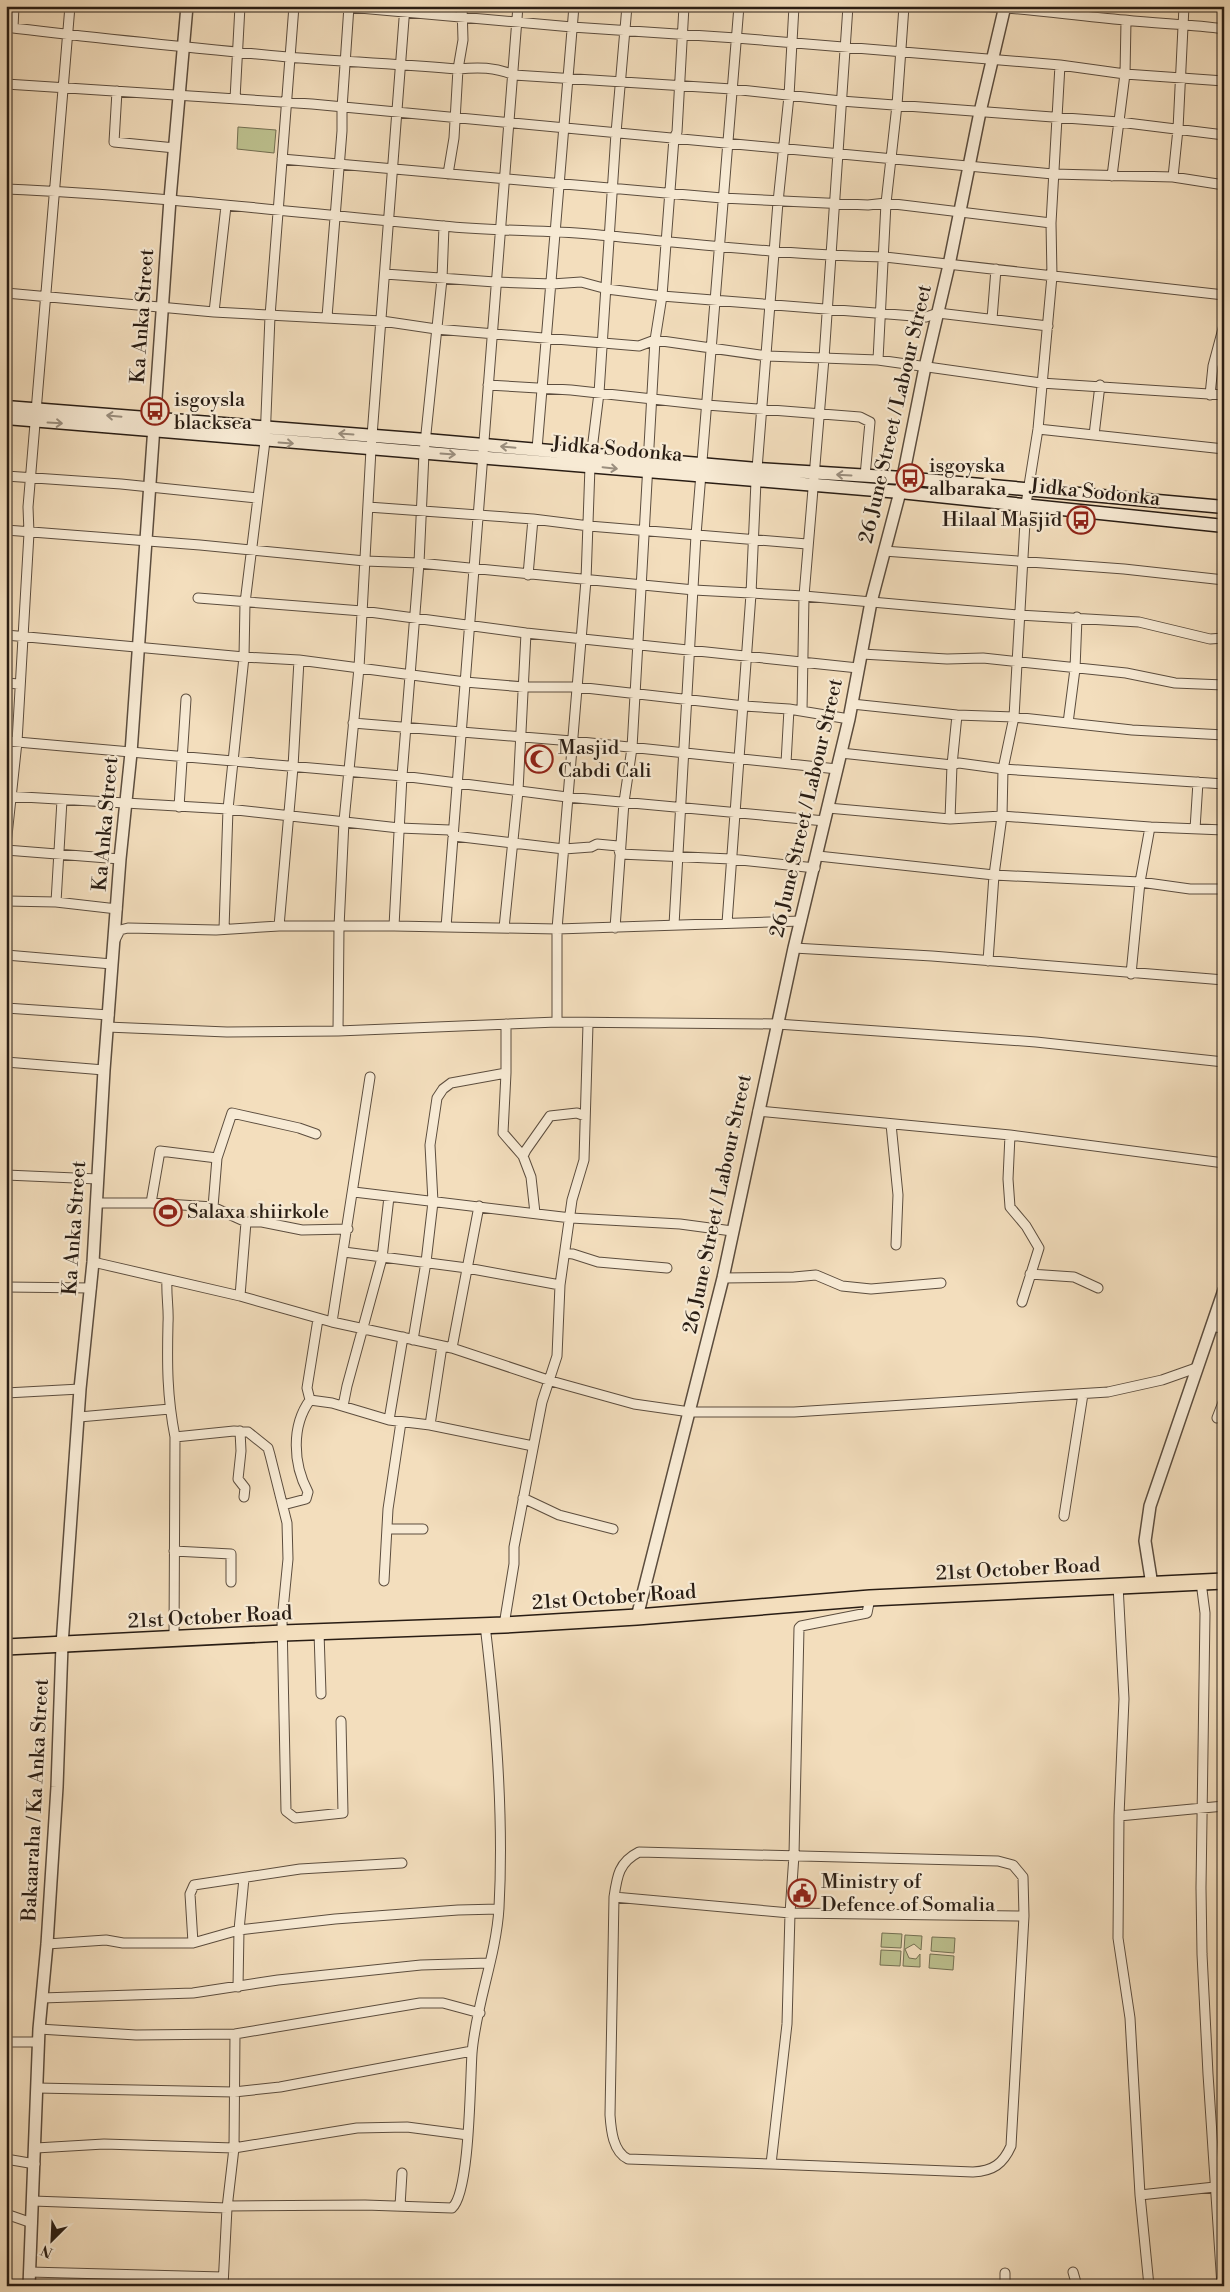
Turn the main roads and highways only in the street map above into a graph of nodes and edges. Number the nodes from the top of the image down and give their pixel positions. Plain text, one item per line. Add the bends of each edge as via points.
1 (6, 407) edge
2 (36, 415) junction
3 (6, 418) edge
4 (266, 435) junction
5 (425, 446) junction
6 (483, 451) junction
7 (592, 460) junction
8 (813, 479) junction
9 (1224, 507) edge
10 (1224, 526) edge
11 (1224, 1581) edge
12 (6, 1647) edge

1 - 2 main road, Jidka Sodonka
2 - 3 main road, Jidka Sodonka
2 - 4 main road, Jidka Sodonka
5 -> 4 main road, Jidka Sodonka via 372,436
4 -> 5 main road, Jidka Sodonka via 371,450
5 - 6 main road, Jidka Sodonka
6 - 7 main road, Jidka Sodonka
7 -> 6 main road, Jidka Sodonka via 537,449
7 - 8 main road, Jidka Sodonka
9 -> 8 main road, Jidka Sodonka via 902,478
8 - 10 main road, Jidka Sodonka via 900,492
11 - 12 main road, 21st October Road via 870,1598 504,1625

